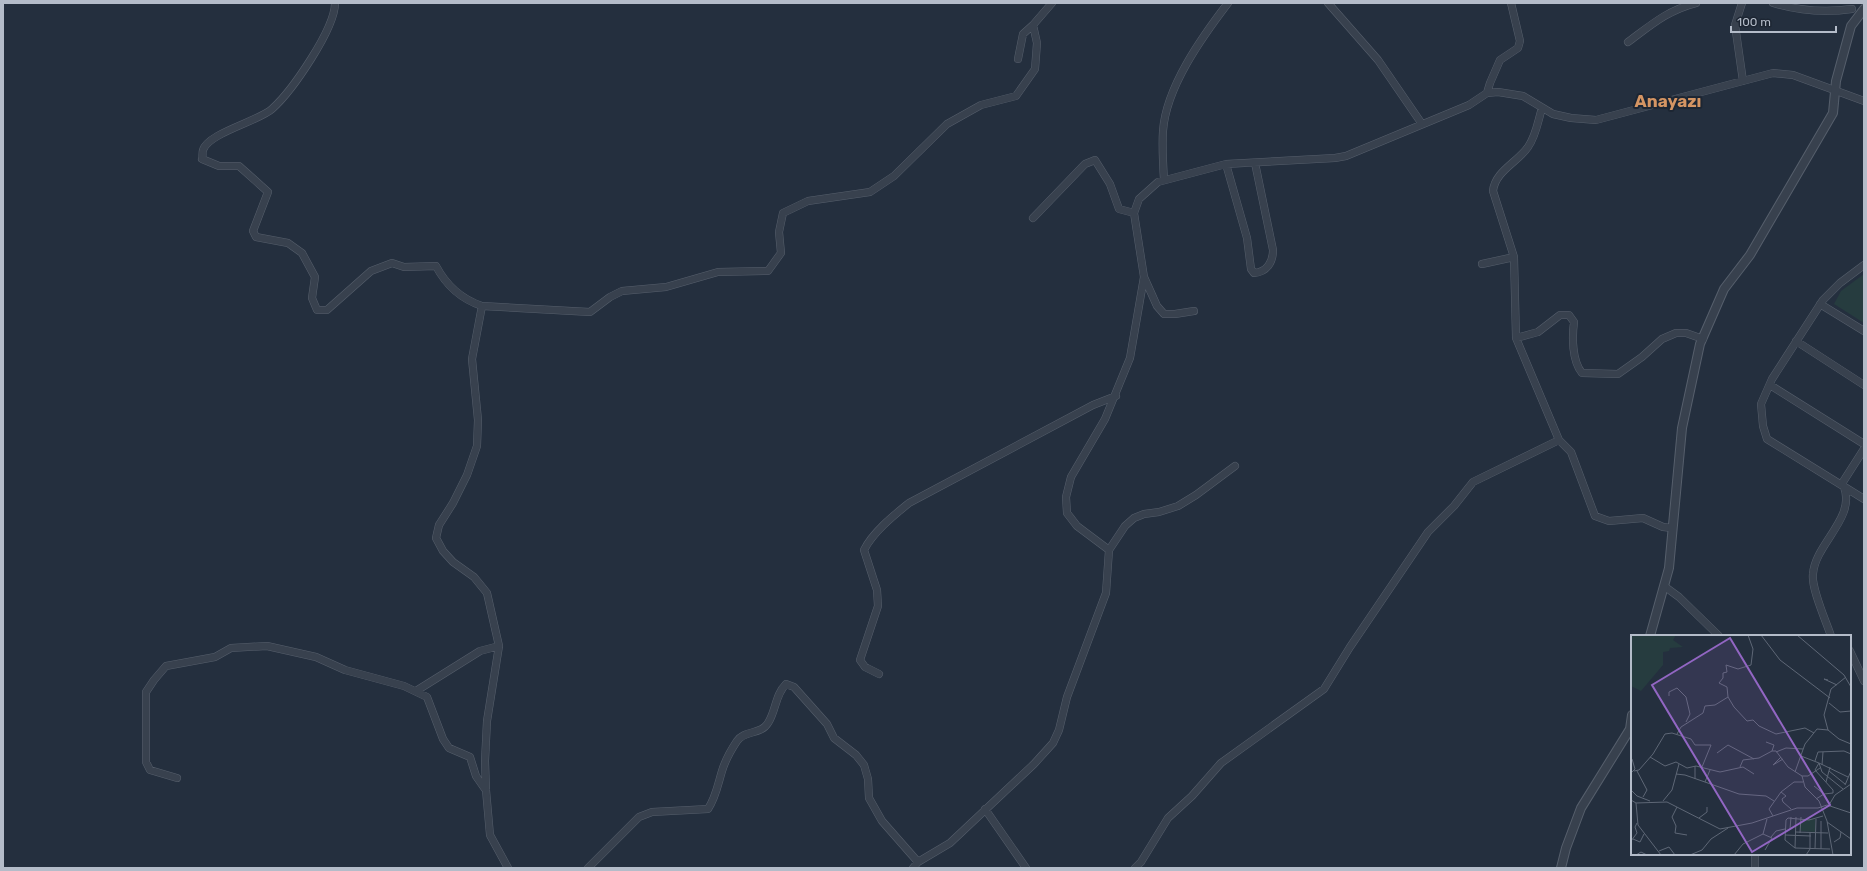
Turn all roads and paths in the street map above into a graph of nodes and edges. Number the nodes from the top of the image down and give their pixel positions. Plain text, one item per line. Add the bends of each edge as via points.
1 (335, 3) edge
2 (1052, 3) edge
3 (1228, 3) edge
4 (1328, 3) edge
5 (1511, 3) edge
6 (1696, 3) edge
7 (1742, 3) edge
8 (1773, 3) edge
9 (1850, 6) edge
10 (1864, 9) edge
11 (1858, 17) junction
12 (1033, 25) junction
13 (1628, 42) dead end
14 (1018, 59) dead end
15 (1743, 82) junction
16 (1835, 90) junction
17 (1487, 93) junction
18 (1864, 101) edge
19 (1542, 108) junction
20 (1422, 124) junction
21 (1255, 163) junction
22 (1226, 164) junction
23 (1164, 180) junction
24 (1134, 213) junction
25 (1033, 218) dead end
26 (1514, 257) junction
27 (1482, 264) dead end
28 (1864, 265) edge
29 (1144, 277) junction
30 (1820, 304) junction
31 (482, 306) junction
32 (1194, 311) dead end
33 (1864, 331) edge
34 (1516, 338) junction
35 (1703, 339) junction
36 (1796, 341) junction
37 (1770, 385) junction
38 (1864, 385) edge
39 (1116, 396) junction
40 (1559, 440) junction
41 (1864, 444) edge
42 (1864, 449) edge
43 (1234, 466) dead end
44 (1842, 486) junction
45 (1864, 499) edge
46 (1672, 528) junction
47 (1109, 550) junction
48 (1664, 586) junction
49 (1650, 635) edge
50 (1718, 635) edge
51 (1831, 635) edge
52 (499, 646) junction
53 (1851, 653) edge
54 (879, 674) dead end
55 (1864, 681) edge
56 (416, 691) junction
57 (1631, 722) edge
58 (177, 778) dead end
59 (486, 790) junction
60 (985, 810) junction
61 (1755, 855) edge
62 (916, 865) edge
63 (508, 868) edge
64 (588, 868) edge
65 (1026, 868) edge
66 (1134, 868) edge
67 (1561, 868) edge
68 (1755, 868) edge

1 - 31 street via 335,10 322,39 296,82 271,110 213,139 203,149 202,159 219,166 239,166 268,192 253,231 256,237 288,243 302,253 315,277 312,298 317,310 327,310 371,271 392,263 404,266 436,266 443,280 469,302
2 - 12 street
3 - 23 street via 1196,46 1179,78 1166,113 1163,130
4 - 20 street via 1378,60
5 - 17 street via 1520,41 1518,48 1500,60
6 - 13 street via 1668,13
7 - 15 street via 1735,25
8 - 9 street via 1796,10 1834,11
9 - 11 street
10 - 11 street
11 - 16 street via 1851,26
12 - 14 street via 1023,34
12 - 31 street via 1037,44 1035,69 1016,96 980,105 947,124 894,176 870,192 808,201 783,213 779,232 781,253 768,271 718,272 666,287 622,291 590,312
15 - 16 street via 1773,73 1793,75
15 - 19 street via 1596,120 1553,114
16 - 18 street
16 - 35 street via 1833,113 1750,255 1724,290
17 - 19 street via 1523,96
17 - 20 street via 1469,105
19 - 26 street via 1530,145 1510,164 1494,185 1493,191
20 - 21 street via 1346,156
21 - 22 street
21 - 22 street via 1273,259 1261,272 1254,273 1251,270 1247,238
22 - 23 street
23 - 24 street via 1158,182 1139,199
24 - 25 street via 1119,209 1110,184 1095,160 1085,164
24 - 29 street
26 - 27 street
26 - 34 street
28 - 30 street via 1840,283
29 - 32 street via 1157,306 1164,314
29 - 39 street via 1130,358
30 - 33 street
30 - 36 street
31 - 52 street via 472,359 478,420 477,446 467,475 439,525 436,538 453,562 474,577 487,593
34 - 35 street via 1538,332 1560,315 1569,315 1574,322 1577,367 1582,372 1606,374 1618,374 1669,335 1686,333
34 - 40 street
35 - 46 street via 1682,428
36 - 37 street
36 - 38 street
37 - 41 street
37 - 44 street via 1761,404 1767,439
39 - 47 street via 1071,477 1066,496 1067,513 1077,526
39 - 54 street via 1093,405 909,503 868,543 864,550 878,590 878,606 860,660 865,667
40 - 46 street via 1571,452 1595,516 1609,521 1643,518
40 - 66 street via 1473,482 1428,532 1324,689 1221,764 1168,818 1141,862
42 - 44 street
43 - 47 street via 1178,506 1134,518 1125,526
44 - 45 street
44 - 51 street via 1847,499 1844,512 1817,559 1812,576
46 - 48 street via 1669,568
47 - 60 street via 1106,593 1067,697 1053,743
48 - 49 street
48 - 50 street
52 - 56 street via 480,651
52 - 59 street via 487,721
53 - 55 street
56 - 58 street via 345,670 316,657 267,646 231,648 215,658 166,666 146,692 146,762 150,770
56 - 59 street via 427,697 449,748 470,757 476,776
57 - 67 street via 1630,729 1581,808
59 - 63 street via 490,835
60 - 62 street via 950,843
60 - 65 street
61 - 68 street
62 - 64 street via 882,821 869,798 864,765 856,754 834,738 827,724 794,687 786,684 780,690 767,726 738,739 722,770 714,801 708,809 652,812 639,817

